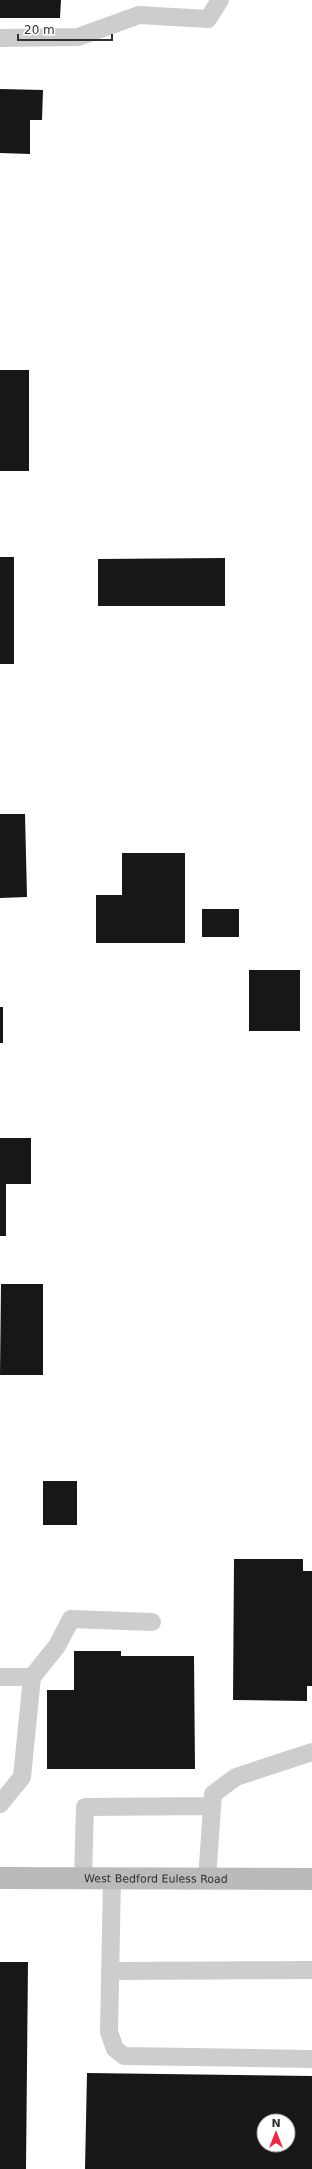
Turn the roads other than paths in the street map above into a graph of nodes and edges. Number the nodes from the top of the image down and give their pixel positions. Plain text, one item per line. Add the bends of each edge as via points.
1 (220, 0) edge
2 (139, 8) edge
3 (0, 38) edge
4 (152, 1622) dead end
5 (0, 1677) edge
6 (32, 1677) junction
7 (312, 1752) edge
8 (2, 1798) edge
9 (212, 1806) junction
10 (0, 1878) edge
11 (83, 1878) junction
12 (112, 1878) junction
13 (208, 1879) junction
14 (312, 1879) edge
15 (312, 1970) edge
16 (110, 1971) junction
17 (312, 2059) edge

1 - 2 lane via 208,19
2 - 3 lane via 78,37
4 - 6 lane via 71,1619 57,1646
5 - 6 lane
6 - 8 lane via 22,1777
7 - 9 lane via 236,1777 213,1794
9 - 11 lane via 84,1807
9 - 13 lane
10 - 11 main road, West Bedford Euless Road
11 - 12 main road, West Bedford Euless Road
12 - 13 main road, West Bedford Euless Road
12 - 16 lane
13 - 14 main road, West Bedford Euless Road
15 - 16 lane
16 - 17 lane via 109,2032 116,2049 124,2056

